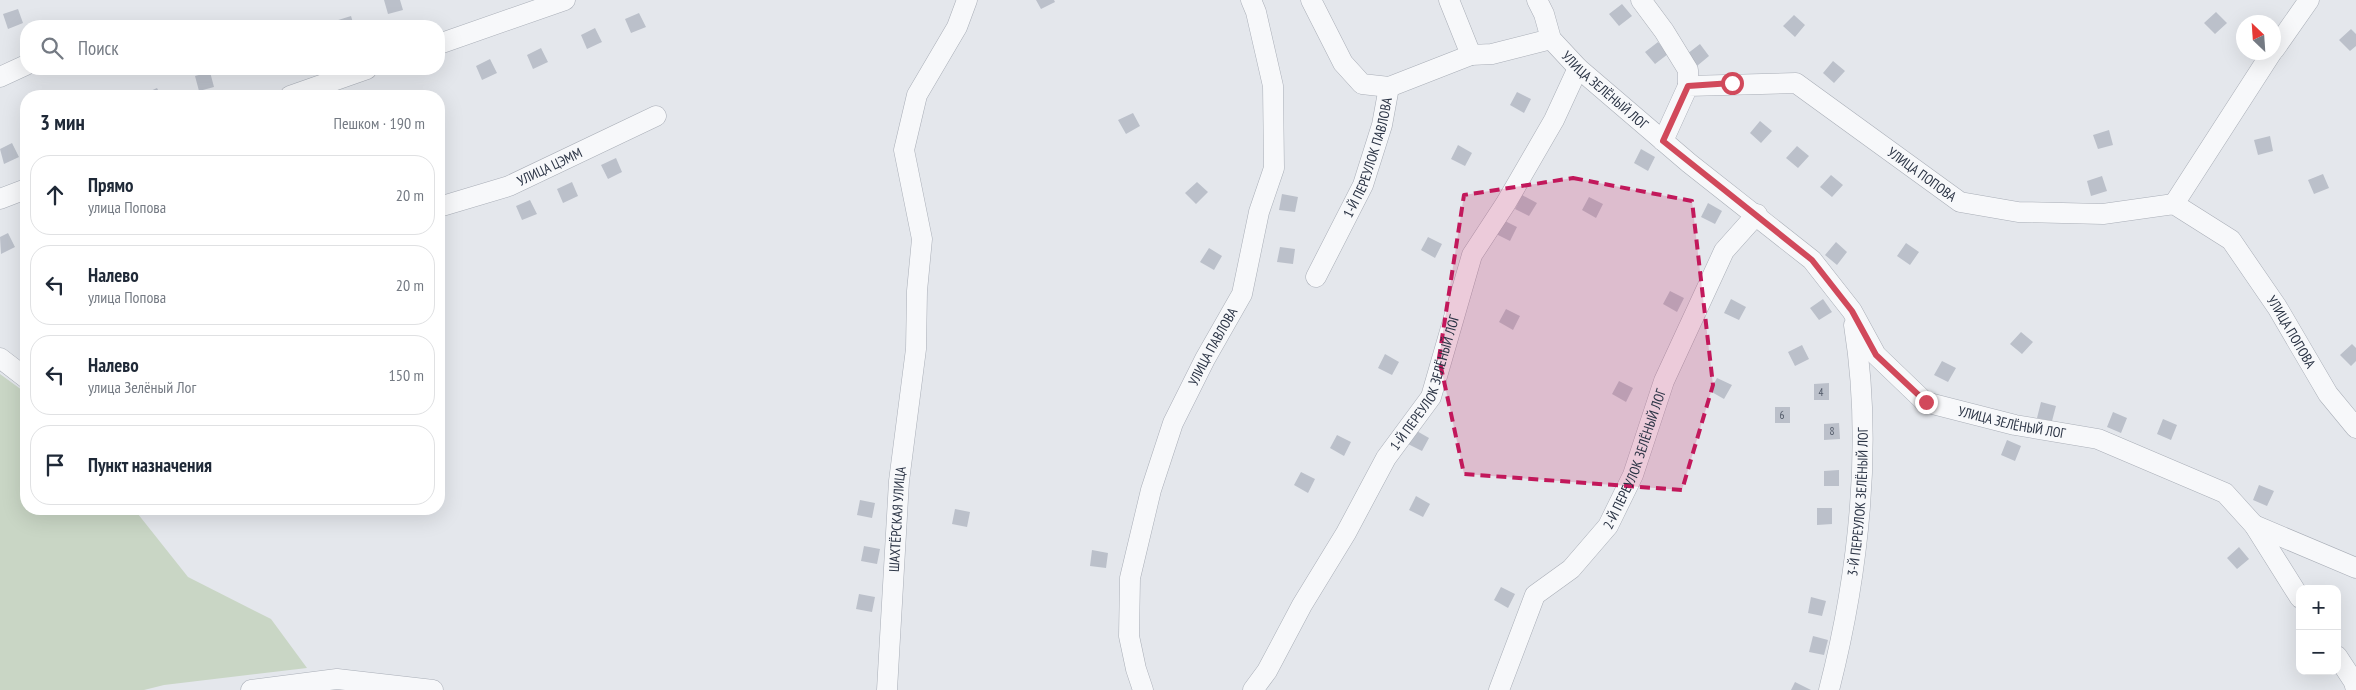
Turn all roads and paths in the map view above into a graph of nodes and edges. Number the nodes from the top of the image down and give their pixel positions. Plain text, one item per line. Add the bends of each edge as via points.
1 (565, 0) edge
2 (967, 0) edge
3 (1251, 0) edge
4 (1311, 0) edge
5 (1449, 0) edge
6 (1537, 0) edge
7 (1641, 0) edge
8 (2309, 0) edge
9 (1551, 39) junction
10 (2281, 39) edge
11 (445, 42) edge
12 (1471, 55) junction
13 (2266, 60) edge
14 (20, 68) edge
15 (1578, 68) junction
16 (350, 75) edge
17 (0, 77) edge
18 (1688, 86) junction
19 (1389, 87) junction
20 (307, 90) edge
21 (656, 116) dead end
22 (1663, 141) junction
23 (20, 191) edge
24 (0, 199) edge
25 (2174, 204) junction
26 (445, 205) edge
27 (1757, 214) junction
28 (1316, 277) dead end
29 (1852, 311) junction
30 (0, 358) edge
31 (20, 373) edge
32 (2356, 428) edge
33 (2254, 525) junction
34 (2356, 568) edge
35 (2296, 592) edge
36 (2341, 662) edge
37 (251, 690) edge
38 (433, 690) edge
39 (887, 690) edge
40 (1143, 690) edge
41 (1253, 690) edge
42 (1499, 690) edge
43 (1829, 690) edge
44 (2356, 690) edge

1 - 11 street
2 - 39 street, ШАХТЁРСКАЯ УЛИЦА via 957,27 917,94 904,150 922,239 916,349 900,481
3 - 40 street, УЛИЦА ПАВЛОВА via 1273,86 1274,168 1259,212 1242,294 1172,423 1151,490 1130,578 1129,636
4 - 19 street via 1343,63 1362,84
5 - 12 street
6 - 9 street, УЛИЦА ЗЕЛЁНЫЙ ЛОГ
7 - 18 street via 1688,70
8 - 10 street
9 - 12 street, 1-Й ПЕРЕУЛОК ПАВЛОВА via 1492,54
9 - 15 street, УЛИЦА ЗЕЛЁНЫЙ ЛОГ
12 - 19 street, 1-Й ПЕРЕУЛОК ПАВЛОВА
13 - 25 street
14 - 17 street
15 - 22 street, УЛИЦА ЗЕЛЁНЫЙ ЛОГ
15 - 41 street, 1-Й ПЕРЕУЛОК ЗЕЛЁНЫЙ ЛОГ via 1554,120 1472,255 1431,397 1386,458 1346,533
16 - 20 street
18 - 22 street
18 - 25 street, УЛИЦА ПОПОВА via 1796,83 1960,202 2018,212 2103,214
19 - 28 street, 1-Й ПЕРЕУЛОК ПАВЛОВА via 1382,125 1363,185
21 - 26 street, УЛИЦА ЦЭММ via 509,186
22 - 27 street, УЛИЦА ЗЕЛЁНЫЙ ЛОГ
23 - 24 street
25 - 32 street, УЛИЦА ПОПОВА via 2231,240 2277,307 2328,394
27 - 29 street, УЛИЦА ЗЕЛЁНЫЙ ЛОГ via 1812,260
27 - 42 street, 2-Й ПЕРЕУЛОК ЗЕЛЁНЫЙ ЛОГ via 1724,251 1664,381 1633,475 1608,526 1571,569 1535,595
29 - 33 street, УЛИЦА ЗЕЛЁНЫЙ ЛОГ via 1876,355 1926,402 2015,425 2098,439 2225,493
29 - 43 street, 3-Й ПЕРЕУЛОК ЗЕЛЁНЫЙ ЛОГ via 1861,367 1864,444 1857,533 1842,640
30 - 31 street
33 - 34 street
33 - 35 street, УЛИЦА ЗЕЛЁНЫЙ ЛОГ
36 - 44 street
37 - 38 street via 337,679

